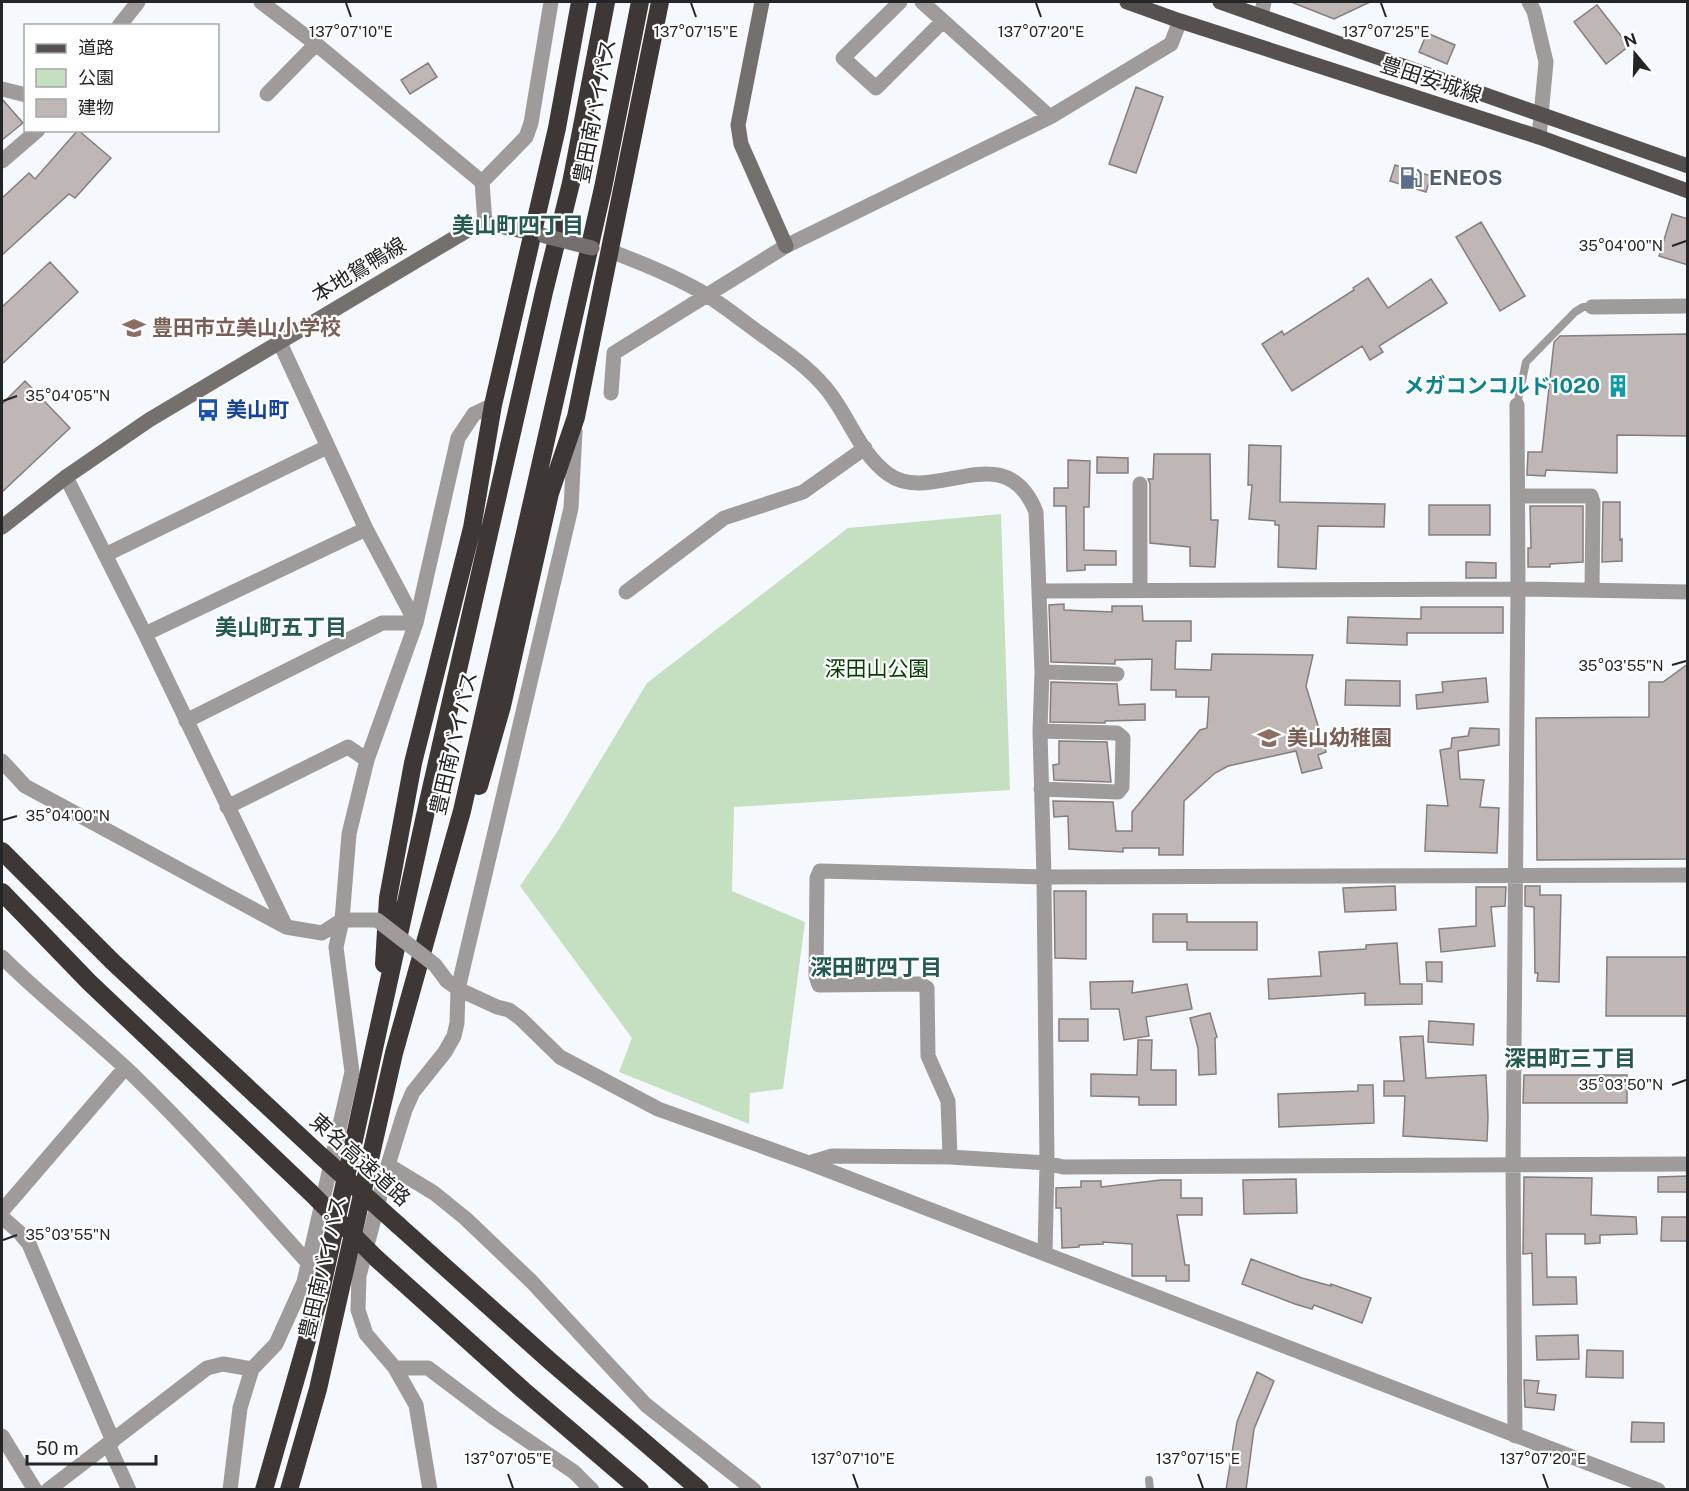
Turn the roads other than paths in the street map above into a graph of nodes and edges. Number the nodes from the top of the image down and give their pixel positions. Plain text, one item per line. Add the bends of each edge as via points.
1 (138, 2) edge
2 (261, 2) edge
3 (551, 2) edge
4 (580, 2) edge
5 (606, 2) edge
6 (640, 2) edge
7 (660, 2) edge
8 (762, 2) edge
9 (900, 2) edge
10 (922, 2) edge
11 (1127, 2) edge
12 (1220, 2) edge
13 (1529, 2) edge
14 (1263, 9) edge
15 (943, 21) junction
16 (1180, 21) junction
17 (121, 24) edge
18 (316, 44) junction
19 (2, 89) edge
20 (24, 94) edge
21 (267, 94) dead end
22 (1542, 115) junction
23 (1050, 117) junction
24 (36, 132) edge
25 (1539, 136) junction
26 (2, 162) edge
27 (1688, 166) edge
28 (482, 182) junction
29 (1688, 191) edge
30 (484, 223) junction
31 (538, 235) junction
32 (786, 246) junction
33 (601, 249) junction
34 (705, 294) junction
35 (1688, 306) edge
36 (1592, 307) joint
37 (280, 343) junction
38 (611, 393) dead end
39 (493, 405) junction
40 (1517, 405) joint
41 (576, 417) junction
42 (327, 447) junction
43 (865, 448) junction
44 (66, 477) junction
45 (1140, 484) dead end
46 (1518, 496) junction
47 (2, 527) edge
48 (366, 529) junction
49 (105, 555) junction
50 (1518, 589) junction
51 (1140, 590) junction
52 (1592, 590) junction
53 (1040, 591) junction
54 (626, 592) dead end
55 (1688, 592) edge
56 (416, 623) junction
57 (145, 634) junction
58 (1042, 672) junction
59 (1117, 674) dead end
60 (186, 721) junction
61 (1040, 731) junction
62 (368, 760) junction
63 (2, 761) edge
64 (1041, 789) junction
65 (227, 807) junction
66 (2, 850) edge
67 (1516, 875) junction
68 (1688, 875) edge
69 (1044, 877) junction
70 (2, 892) edge
71 (342, 920) junction
72 (286, 927) junction
73 (2, 957) edge
74 (419, 967) junction
75 (452, 985) junction
76 (382, 1017) junction
77 (125, 1068) junction
78 (950, 1158) junction
79 (809, 1163) junction
80 (1047, 1163) junction
81 (1688, 1164) edge
82 (388, 1165) junction
83 (1513, 1165) junction
84 (2, 1211) edge
85 (2, 1217) edge
86 (1045, 1254) junction
87 (309, 1264) junction
88 (395, 1368) junction
89 (252, 1369) junction
90 (2, 1436) edge
91 (1515, 1436) junction
92 (110, 1443) junction
93 (35, 1490) edge
94 (48, 1490) edge
95 (129, 1490) edge
96 (230, 1490) edge
97 (264, 1490) edge
98 (289, 1490) edge
99 (430, 1490) edge
100 (592, 1490) edge
101 (640, 1490) edge
102 (700, 1490) edge
103 (754, 1490) edge
104 (1658, 1490) edge

1 - 17 street
2 - 18 street
3 - 28 street via 526,137
4 - 31 highway
5 - 76 highway, 豊田南バイパス via 571,183
6 - 74 highway, 豊田南バイパス via 603,188 464,800
7 - 33 highway
8 - 32 main road via 738,125 741,144
9 - 15 street via 843,58 876,88
10 - 15 street
11 - 16 main road, 豊田安城線
12 - 14 main road, 豊田安城線
13 - 22 street via 1546,62
14 - 22 main road, 豊田安城線
15 - 23 street
16 - 23 street via 1171,44
16 - 25 main road, 豊田安城線
18 - 21 street
18 - 28 street
19 - 20 street
22 - 25 street
22 - 27 main road, 豊田安城線
23 - 32 street
24 - 26 street
25 - 29 main road, 豊田安城線
28 - 30 street
30 - 31 main road
30 - 37 main road, 本地鴛鴨線 via 435,248
31 - 33 main road, bridge
31 - 39 highway
32 - 34 street
33 - 34 street via 651,266
33 - 41 highway
34 - 38 street via 614,352
34 - 43 street via 810,369 829,391
35 - 36 street
36 - 40 lane via 1575,312 1526,363
37 - 42 street
37 - 44 main road, 本地鴛鴨線 via 149,420
39 - 56 street via 474,414 458,438
39 - 76 highway via 472,528 413,763 388,898
40 - 46 street
41 - 74 highway via 550,493 502,706 445,903
41 - 75 street via 571,508
42 - 48 street
42 - 49 street
43 - 53 street via 883,470 903,482 989,474 1021,485 1036,512
43 - 54 street via 803,492 724,518
44 - 47 main road, 本地鴛鴨線
44 - 49 street
45 - 51 street
46 - 50 street
46 - 52 street via 1592,496
48 - 56 street
48 - 57 street
49 - 57 street
50 - 51 street
50 - 52 street
50 - 67 street
51 - 53 street
52 - 55 street
53 - 58 street
56 - 60 street via 382,623
56 - 62 street
57 - 60 street
58 - 59 street
58 - 61 street
60 - 65 street
61 - 64 street
61 - 64 street via 1117,733 1123,738 1122,787 1118,792
62 - 65 street via 348,747
62 - 71 street via 349,834
63 - 72 street via 25,786
64 - 69 street
65 - 72 street
66 - 102 highway, 東名高速道路, bridge via 113,962 398,1226
67 - 68 street
67 - 69 street
67 - 83 street
69 - 78 street via 820,871 817,878 819,985 920,984 927,988 928,1056 948,1101
69 - 80 street
70 - 101 highway, bridge via 89,982 377,1259
71 - 72 street via 322,933
71 - 75 street, bridge via 377,920 435,965
71 - 87 street via 336,947 352,1072
73 - 77 street
74 - 98 highway, 豊田南バイパス via 394,1053 318,1389
75 - 79 street via 509,1010 560,1056 658,1109
75 - 82 street via 457,1023 454,1036 413,1092
76 - 97 highway, 豊田南バイパス via 321,1291
77 - 84 street
77 - 87 street via 191,1131
78 - 79 street via 832,1156
78 - 80 street
79 - 86 street
80 - 83 street via 1063,1167
80 - 86 street
81 - 83 street
82 - 88 street via 359,1276 358,1311 366,1334
82 - 103 street via 434,1193 465,1218 531,1281 646,1405
83 - 91 street
85 - 92 street via 28,1244
86 - 91 street
87 - 89 street via 276,1344
88 - 99 street via 416,1405
88 - 100 street via 428,1368 493,1418 574,1472
89 - 92 street via 223,1364 207,1368
89 - 96 street via 240,1408
90 - 93 street
91 - 104 street
92 - 94 street
92 - 95 street

